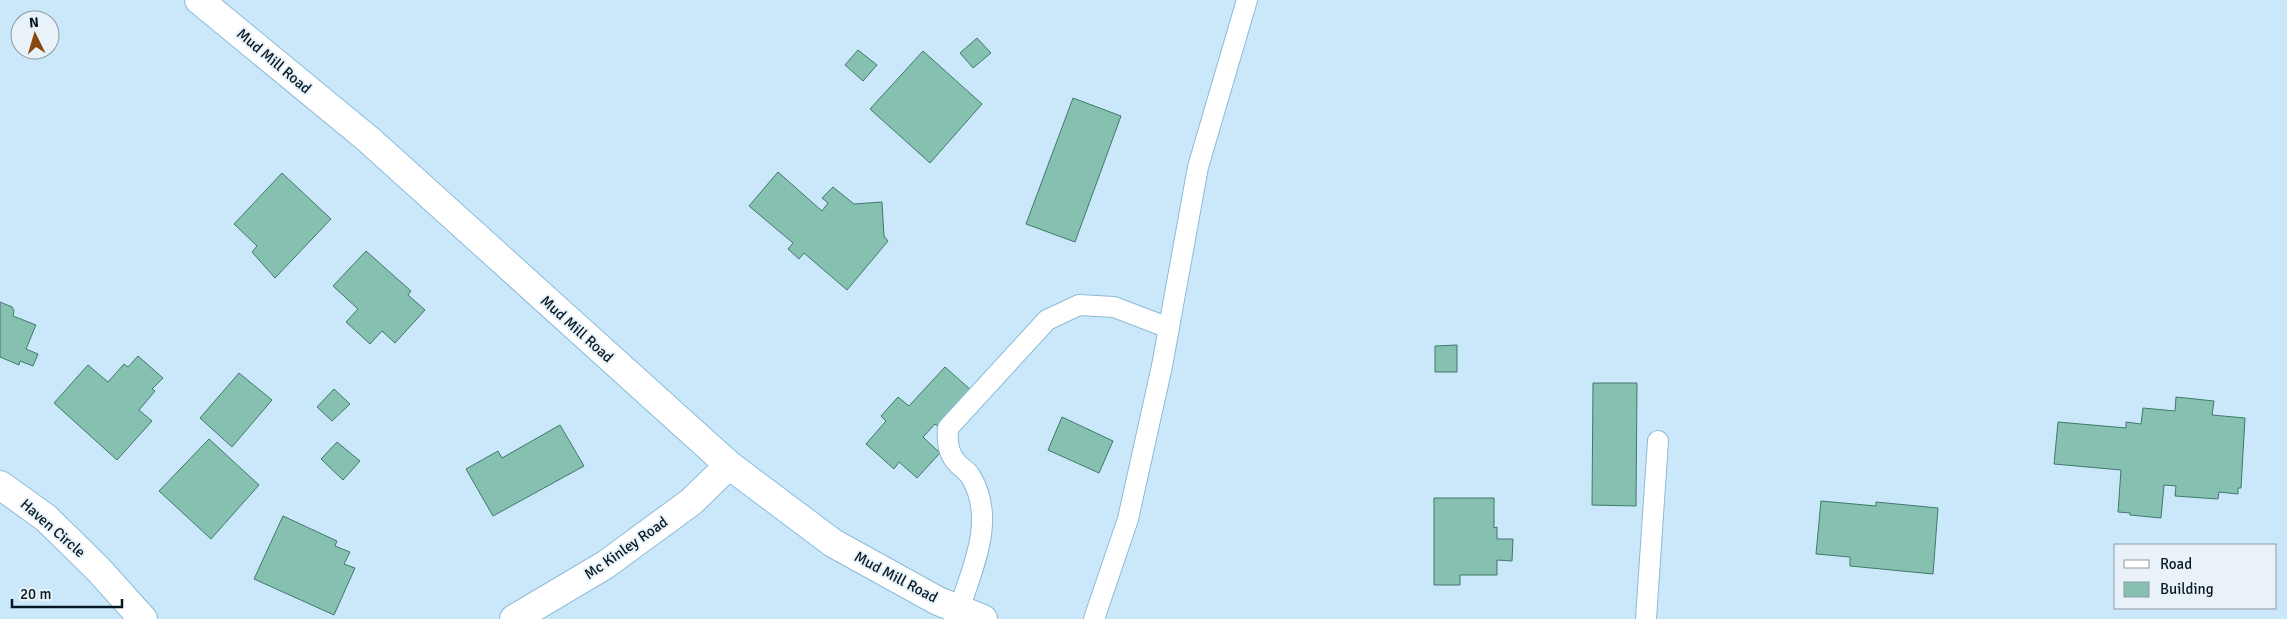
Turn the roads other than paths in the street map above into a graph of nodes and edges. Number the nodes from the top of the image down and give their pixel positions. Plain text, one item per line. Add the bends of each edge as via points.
1 (200, 0) edge
2 (1247, 0) edge
3 (1169, 328) junction
4 (1658, 441) dead end
5 (729, 465) junction
6 (0, 485) edge
7 (971, 614) edge
8 (143, 619) edge
9 (514, 619) edge
10 (1094, 619) edge
11 (1646, 619) edge

1 - 5 street, Mud Mill Road via 368,139
2 - 3 lane via 1198,167
3 - 7 lane via 1114,307 1079,305 1047,320 948,428 947,444 953,459 970,475 982,504 981,541
3 - 10 lane via 1128,519
4 - 11 lane
5 - 7 street, Mud Mill Road via 833,544 938,601
5 - 9 street, Mc Kinley Road via 691,502 613,559
6 - 8 street, Haven Circle via 46,518

